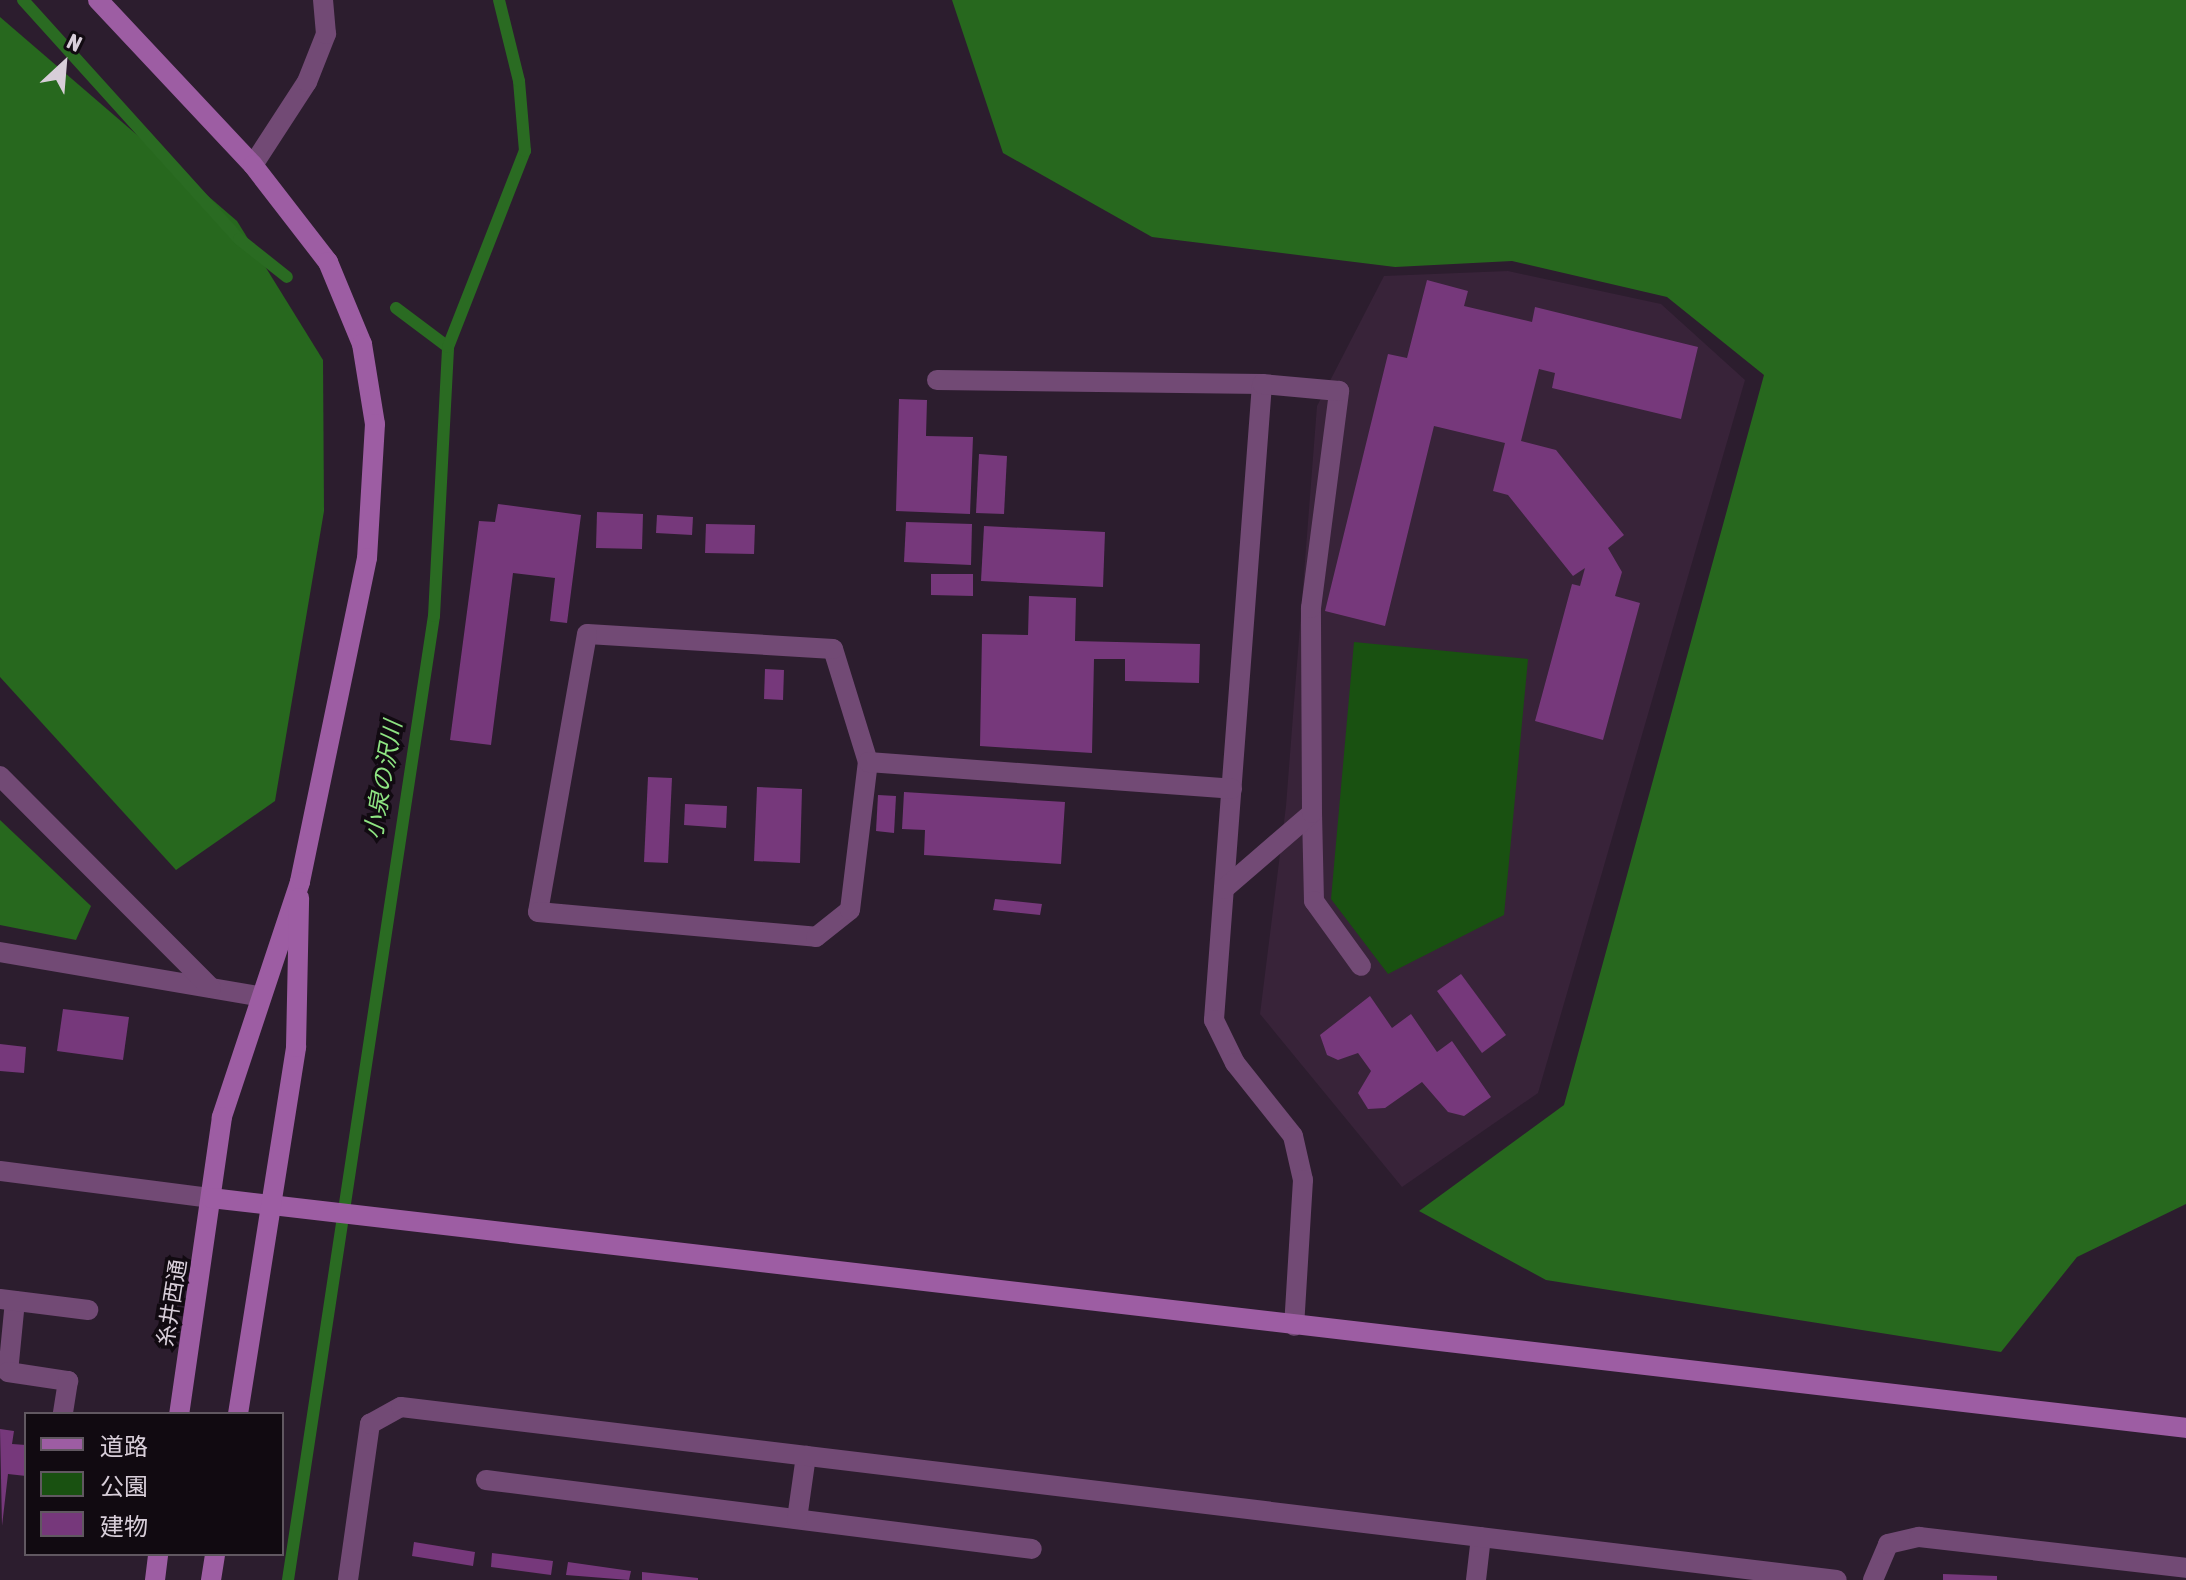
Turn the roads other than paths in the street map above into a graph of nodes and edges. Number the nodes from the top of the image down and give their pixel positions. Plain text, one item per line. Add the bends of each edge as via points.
1 (98, 0) edge
2 (323, 0) edge
3 (253, 165) junction
4 (937, 380) dead end
5 (1262, 384) junction
6 (868, 762) junction
7 (0, 776) edge
8 (1232, 789) junction
9 (1312, 813) junction
10 (300, 882) junction
11 (1224, 889) junction
12 (0, 952) edge
13 (1361, 966) dead end
14 (211, 988) junction
15 (258, 996) junction
16 (0, 1171) edge
17 (211, 1198) junction
18 (272, 1206) junction
19 (8, 1300) edge
20 (88, 1310) dead end
21 (1294, 1326) junction
22 (63, 1412) edge
23 (179, 1412) edge
24 (238, 1412) edge
25 (2186, 1428) edge
26 (806, 1456) junction
27 (486, 1480) dead end
28 (797, 1519) junction
29 (1481, 1537) junction
30 (1032, 1549) dead end
31 (158, 1556) edge
32 (215, 1556) edge
33 (2186, 1568) edge
34 (155, 1580) edge
35 (211, 1580) edge
36 (348, 1580) edge
37 (1476, 1580) edge
38 (1837, 1580) edge
39 (1873, 1580) edge

1 - 3 street
2 - 3 street via 326,34 307,82
3 - 10 street via 328,262 362,344 375,424 367,558
4 - 5 street
5 - 8 street
5 - 9 street via 1339,391 1311,608
6 - 6 street via 833,649 587,634 538,912 816,937 850,910
6 - 8 street
7 - 14 street
8 - 11 street
9 - 11 street
9 - 13 street via 1314,901
10 - 15 street, 糸井西通
10 - 18 street via 296,1047
11 - 21 street via 1214,1020 1235,1063 1293,1136 1303,1180
12 - 14 street
14 - 15 street
15 - 17 street, 糸井西通 via 222,1117
16 - 17 street
17 - 18 street
17 - 23 street, 糸井西通
18 - 21 street
18 - 24 street
19 - 20 street
19 - 22 street via 8,1372 68,1381
21 - 25 street
26 - 28 street
26 - 29 street
26 - 36 street via 401,1407 370,1424
27 - 28 street
28 - 30 street
29 - 37 street
29 - 38 street
31 - 34 street
32 - 35 street
33 - 39 street via 1919,1537 1888,1544

